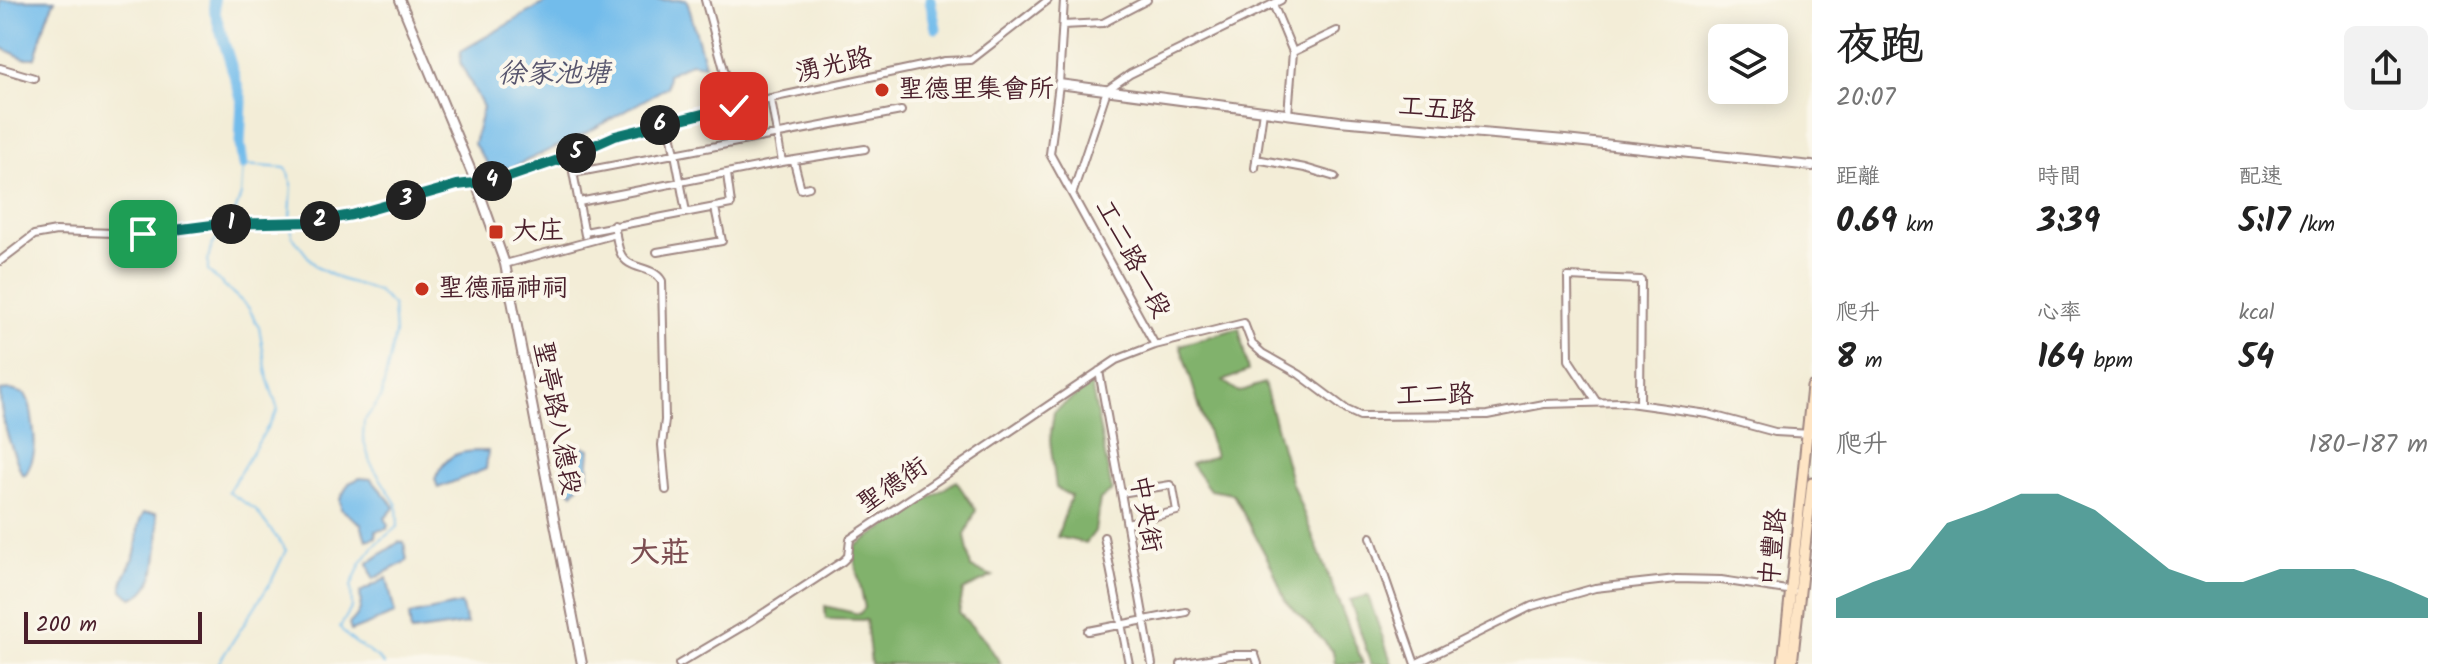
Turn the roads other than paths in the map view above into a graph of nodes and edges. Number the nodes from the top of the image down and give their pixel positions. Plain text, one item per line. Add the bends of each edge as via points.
1 (400, 0) edge
2 (705, 0) edge
3 (1048, 0) edge
4 (1064, 0) edge
5 (1147, 0) edge
6 (1281, 0) edge
7 (1273, 4) junction
8 (1063, 25) junction
9 (1337, 31) dead end
10 (1293, 52) junction
11 (0, 68) edge
12 (34, 78) dead end
13 (1059, 84) junction
14 (1107, 90) junction
15 (771, 100) junction
16 (734, 106) junction
17 (901, 111) dead end
18 (1263, 111) junction
19 (1288, 114) junction
20 (669, 122) junction
21 (776, 134) junction
22 (865, 149) dead end
23 (675, 154) junction
24 (570, 156) junction
25 (782, 162) junction
26 (794, 162) junction
27 (1812, 166) edge
28 (574, 173) junction
29 (727, 174) junction
30 (1335, 177) dead end
31 (476, 183) junction
32 (680, 183) junction
33 (809, 187) dead end
34 (1073, 192) junction
35 (579, 202) junction
36 (715, 208) junction
37 (686, 212) junction
38 (614, 225) junction
39 (585, 232) junction
40 (616, 234) junction
41 (586, 242) junction
42 (657, 252) dead end
43 (0, 261) edge
44 (505, 264) junction
45 (1155, 345) junction
46 (1099, 371) junction
47 (1812, 387) edge
48 (1596, 401) junction
49 (1640, 404) junction
50 (1810, 434) edge
51 (1812, 483) edge
52 (666, 490) dead end
53 (1121, 493) junction
54 (1127, 523) junction
55 (1104, 537) dead end
56 (1371, 537) dead end
57 (1796, 591) junction
58 (1186, 612) dead end
59 (1144, 618) junction
60 (1121, 623) junction
61 (1088, 631) dead end
62 (582, 664) edge
63 (679, 664) edge
64 (1129, 664) edge
65 (1152, 664) edge
66 (1181, 664) edge
67 (1258, 664) edge
68 (1415, 664) edge
69 (1783, 664) edge
70 (1792, 664) edge

1 - 31 street, 聖亭路八德段
2 - 16 street
3 - 15 street, 湧光路 via 971,60 945,61
4 - 8 street
5 - 8 street via 1103,23
6 - 7 street
7 - 10 street
7 - 14 street
8 - 13 street
9 - 10 street
10 - 19 street
11 - 12 street
13 - 14 street, 工五路
13 - 34 street, 工二路一段 via 1050,154
14 - 18 street, 工五路
14 - 34 street, 工二路一段
15 - 16 street, 湧光路
15 - 21 street
16 - 20 street, 湧光路
17 - 21 street
18 - 19 street, 工五路
18 - 30 street via 1256,164 1305,168
19 - 27 street, 工五路
20 - 23 street
20 - 24 street, 湧光路 via 615,136
21 - 23 street
21 - 25 street
22 - 26 street
23 - 28 street
23 - 32 street
24 - 28 street
24 - 31 street, 湧光路
25 - 26 street
25 - 29 street
26 - 33 street via 801,189
28 - 35 street
29 - 32 street
29 - 36 street via 731,204
31 - 43 street, 湧光路 via 311,222 220,224 143,234 56,231 34,235
31 - 44 street, 聖亭路八德段
32 - 35 street
32 - 37 street
34 - 45 street, 工二路一段
35 - 39 street
36 - 37 street
36 - 42 street via 722,241
37 - 38 street
38 - 39 street
38 - 40 street
39 - 41 street
40 - 41 street
40 - 52 street via 620,254 631,266 655,272 662,281
41 - 44 street
44 - 62 street, 聖亭路八德段
45 - 46 street, 工二路
45 - 48 street, 工二路 via 1244,323 1262,353 1360,416 1487,415
46 - 53 street, 中央街
46 - 63 street, 聖德街 via 850,539 843,561
47 - 50 main road, 中豐路
48 - 49 street, 工二路
48 - 49 street via 1569,360 1568,277 1641,280
49 - 50 street, 工二路 via 1708,414 1775,432
50 - 57 main road, 中豐路
51 - 57 main road, 中豐路
53 - 54 street, 中央街
53 - 54 street via 1173,488 1177,511
54 - 59 street, 中央街
55 - 60 street
56 - 68 street
57 - 68 street via 1676,579 1595,588 1532,606
57 - 69 main road, 中豐路
57 - 70 main road, 中豐路
58 - 59 street
59 - 60 street
59 - 65 street, 中央街
60 - 61 street
60 - 64 street
66 - 67 street via 1230,655 1255,655

